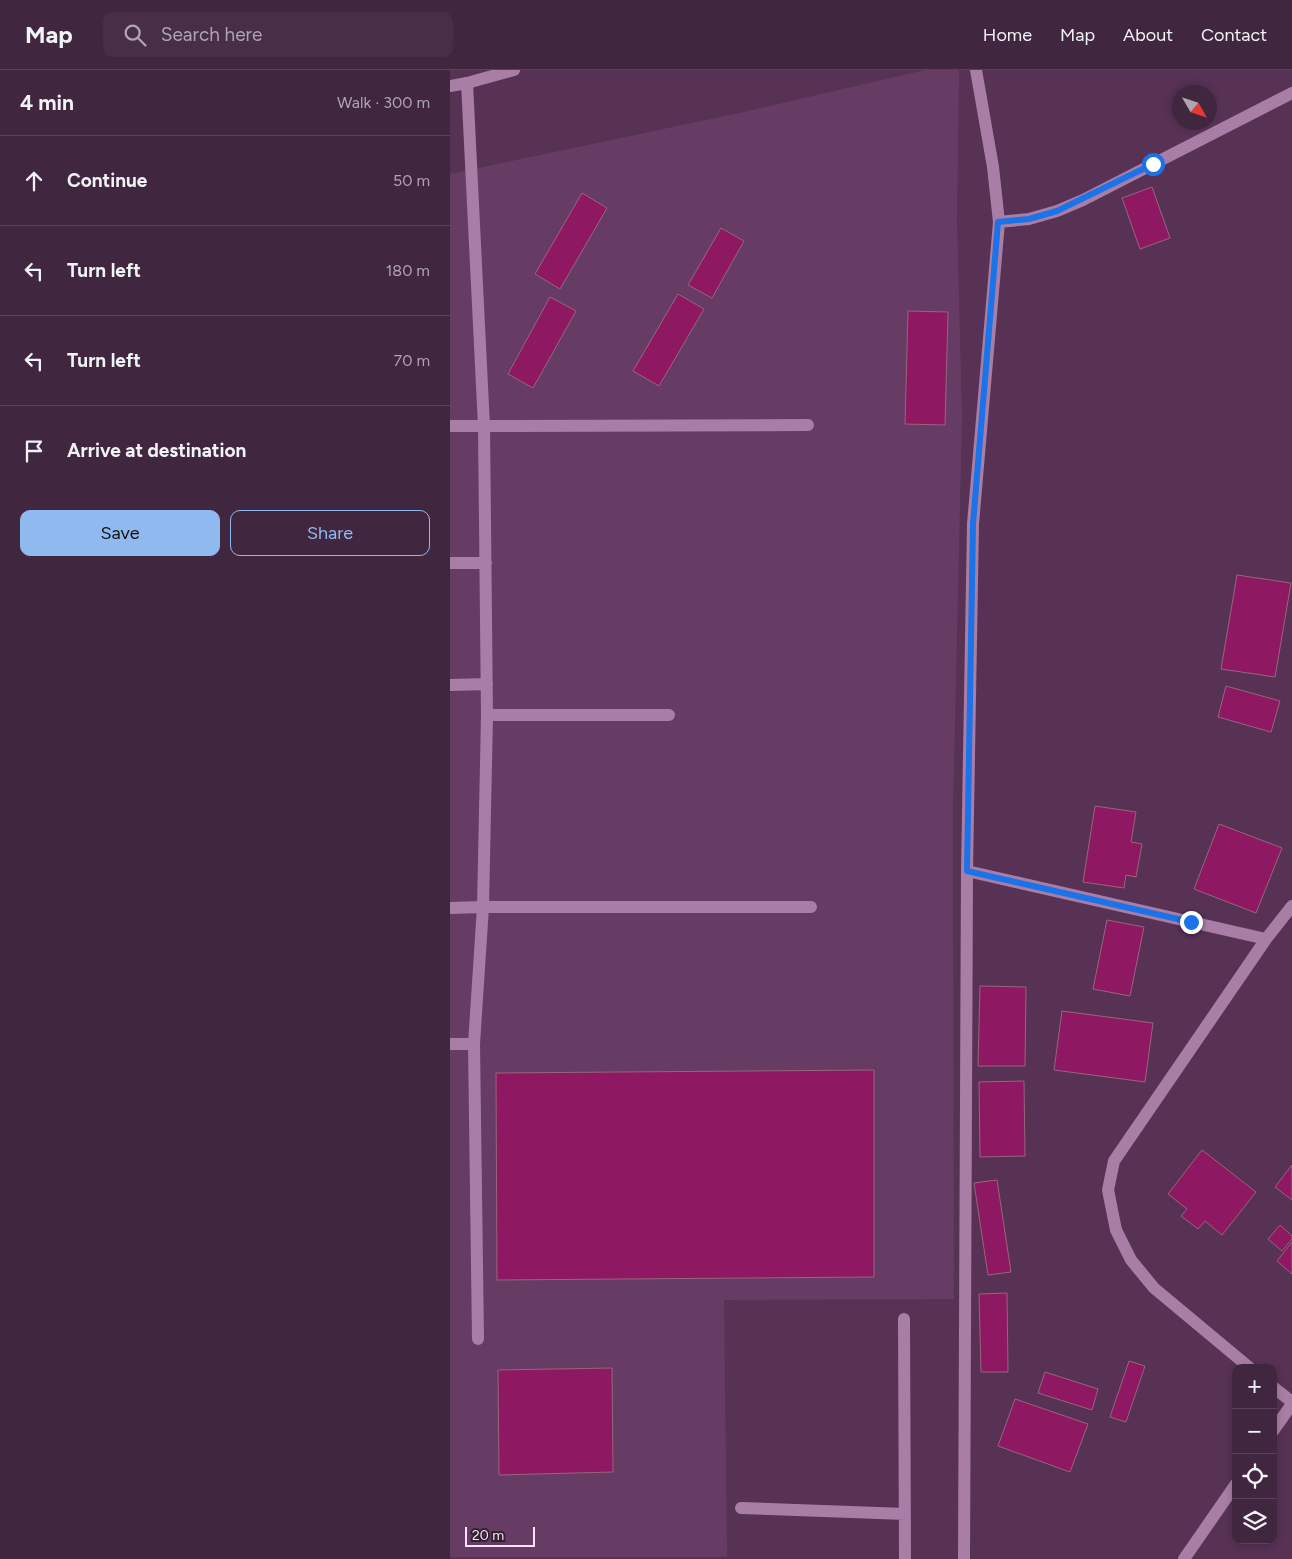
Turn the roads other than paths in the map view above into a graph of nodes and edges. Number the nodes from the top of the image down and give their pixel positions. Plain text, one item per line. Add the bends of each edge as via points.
1 (514, 70) edge
2 (976, 70) edge
3 (467, 83) junction
4 (450, 86) edge
5 (1292, 93) edge
6 (998, 222) junction
7 (808, 425) dead end
8 (450, 426) edge
9 (484, 426) junction
10 (450, 563) edge
11 (486, 563) junction
12 (487, 684) junction
13 (450, 685) edge
14 (487, 715) junction
15 (669, 715) dead end
16 (967, 871) junction
17 (1292, 906) edge
18 (483, 907) junction
19 (811, 907) dead end
20 (450, 908) edge
21 (1266, 938) junction
22 (450, 1044) edge
23 (474, 1044) junction
24 (904, 1320) dead end
25 (478, 1339) dead end
26 (1245, 1364) edge
27 (1277, 1390) edge
28 (1292, 1403) edge
29 (1277, 1425) edge
30 (1232, 1490) edge
31 (741, 1508) dead end
32 (905, 1514) junction
33 (905, 1559) edge
34 (964, 1559) edge
35 (1184, 1559) edge

1 - 3 street
2 - 6 street via 993,167
3 - 4 street
3 - 9 street
5 - 6 street via 1083,200 1029,219
6 - 16 street via 973,524
7 - 9 street
8 - 9 street
9 - 11 street
10 - 11 street
11 - 12 street
12 - 13 street
12 - 14 street
14 - 15 street
14 - 18 street
16 - 21 street
16 - 34 street
17 - 21 street
18 - 19 street
18 - 20 street
18 - 23 street
21 - 26 street via 1114,1161 1108,1190 1116,1230 1131,1260 1154,1288
22 - 23 street
23 - 25 street
24 - 32 street
27 - 28 street
28 - 29 street
30 - 35 street
31 - 32 street
32 - 33 street

